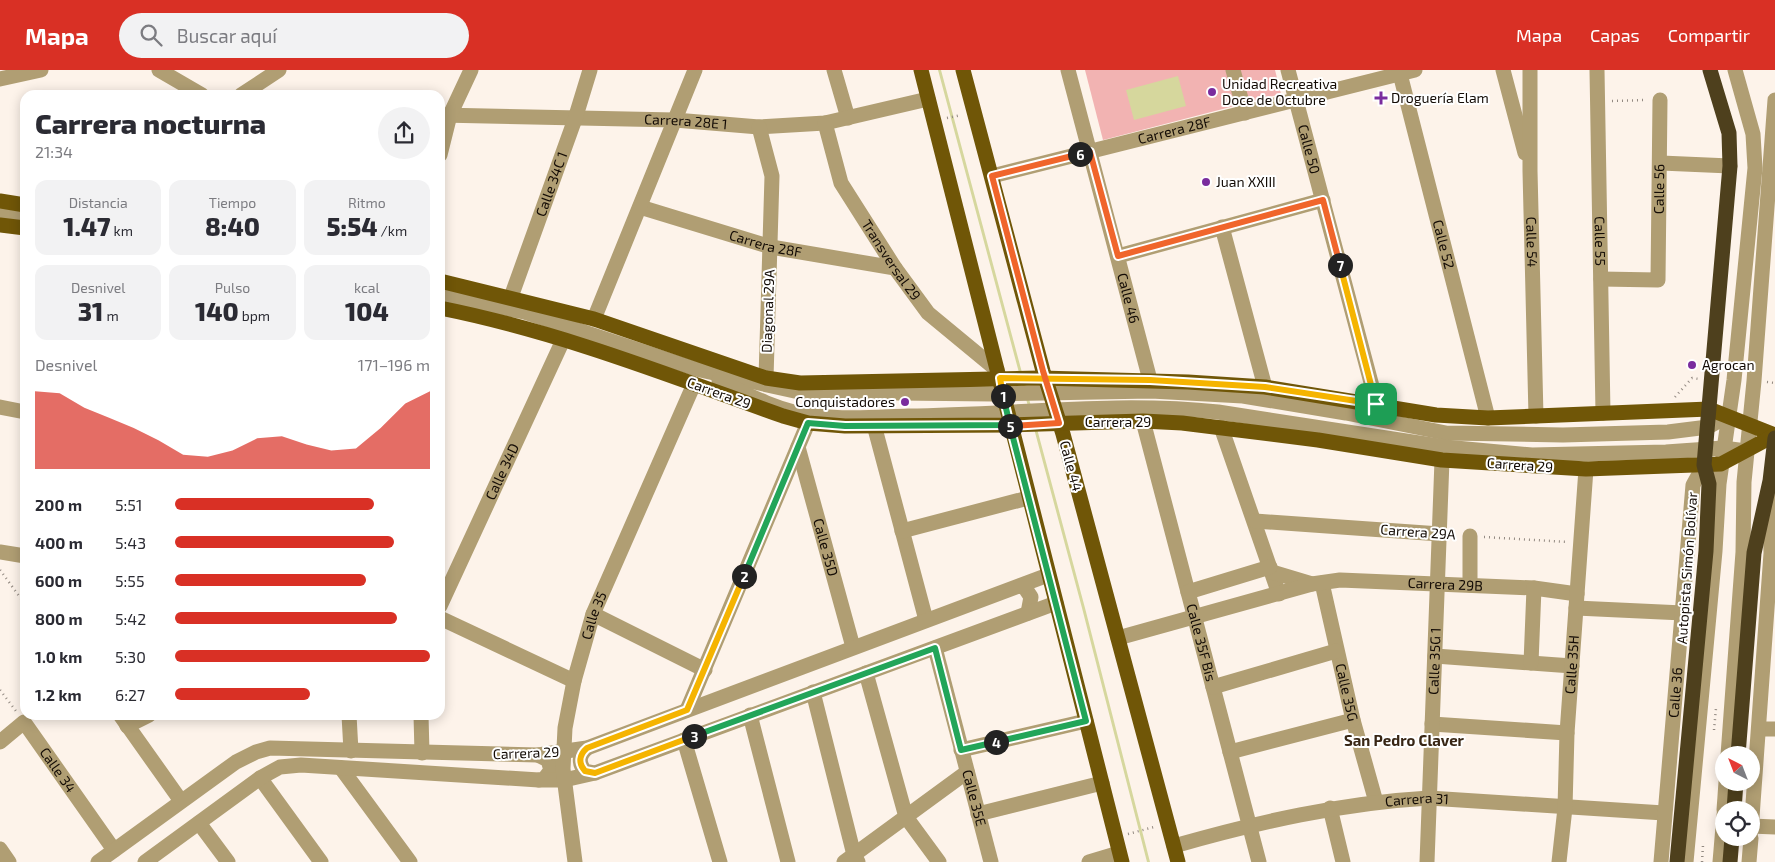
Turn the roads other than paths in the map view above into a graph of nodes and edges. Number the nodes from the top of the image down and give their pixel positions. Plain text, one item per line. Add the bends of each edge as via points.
1 (41, 70) edge
2 (159, 70) edge
3 (278, 70) edge
4 (471, 70) edge
5 (590, 70) edge
6 (695, 70) edge
7 (834, 70) edge
8 (921, 70) edge
9 (964, 70) edge
10 (1068, 70) edge
11 (1233, 70) edge
12 (1288, 70) edge
13 (1415, 70) edge
14 (1503, 70) edge
15 (1530, 70) edge
16 (1597, 70) edge
17 (1710, 70) edge
18 (1735, 70) edge
19 (1399, 72) edge
20 (0, 78) edge
21 (193, 90) edge
22 (249, 90) edge
23 (928, 99) junction
24 (1296, 100) junction
25 (1660, 100) road end
26 (1775, 100) edge
27 (1245, 113) junction
28 (445, 115) edge
29 (848, 118) junction
30 (575, 119) junction
31 (675, 120) junction
32 (825, 123) junction
33 (759, 127) junction
34 (1090, 152) junction
35 (1661, 163) junction
36 (1730, 166) junction
37 (1530, 171) junction
38 (992, 176) junction
39 (1323, 200) junction
40 (0, 201) edge
41 (20, 204) edge
42 (640, 207) junction
43 (0, 215) edge
44 (20, 217) edge
45 (0, 225) edge
46 (20, 227) edge
47 (1222, 227) junction
48 (771, 247) junction
49 (1118, 256) junction
50 (894, 268) junction
51 (1601, 279) junction
52 (445, 283) edge
53 (445, 295) edge
54 (511, 297) junction
55 (445, 309) edge
56 (594, 319) junction
57 (564, 338) junction
58 (1000, 375) junction
59 (695, 376) junction
60 (766, 378) junction
61 (1150, 380) junction
62 (1045, 386) junction
63 (1265, 387) junction
64 (1005, 394) junction
65 (1376, 404) junction
66 (0, 407) edge
67 (1709, 409) junction
68 (20, 411) edge
69 (1603, 413) junction
70 (1536, 416) junction
71 (1728, 416) junction
72 (1054, 417) junction
73 (1488, 418) junction
74 (1010, 419) junction
75 (1144, 421) junction
76 (808, 423) junction
77 (1748, 424) junction
78 (874, 425) junction
79 (1221, 427) junction
80 (1708, 427) junction
81 (1775, 436) edge
82 (798, 447) junction
83 (1723, 448) junction
84 (1706, 449) junction
85 (1746, 450) junction
86 (1442, 460) junction
87 (1722, 464) junction
88 (1704, 465) junction
89 (1586, 469) junction
90 (1770, 480) junction
91 (1028, 498) junction
92 (1254, 522) junction
93 (902, 531) junction
94 (1440, 534) junction
95 (1470, 536) road end
96 (0, 552) edge
97 (1749, 552) junction
98 (1773, 554) edge
99 (20, 555) edge
100 (1271, 570) junction
101 (1048, 575) junction
102 (1317, 584) junction
103 (1438, 585) junction
104 (1020, 586) junction
105 (1470, 586) junction
106 (1534, 588) junction
107 (1188, 592) junction
108 (1279, 594) junction
109 (445, 595) edge
110 (1577, 601) junction
111 (1056, 603) junction
112 (1028, 613) junction
113 (1683, 613) junction
114 (593, 614) junction
115 (1195, 617) junction
116 (445, 620) edge
117 (926, 620) junction
118 (1118, 638) junction
119 (1770, 646) edge
120 (854, 647) junction
121 (935, 648) junction
122 (1336, 651) junction
123 (1435, 656) junction
124 (1531, 663) junction
125 (1572, 666) junction
126 (705, 670) junction
127 (866, 673) junction
128 (574, 681) junction
129 (1213, 687) junction
130 (813, 692) junction
131 (687, 710) junction
132 (750, 715) junction
133 (124, 720) edge
134 (349, 720) edge
135 (421, 720) edge
136 (1353, 720) junction
137 (1086, 721) junction
138 (1432, 724) junction
139 (1759, 729) junction
140 (1775, 729) edge
141 (1567, 732) junction
142 (684, 740) junction
143 (0, 742) edge
144 (1729, 746) edge
145 (1738, 746) edge
146 (587, 748) junction
147 (961, 750) junction
148 (351, 751) junction
149 (563, 752) junction
150 (1230, 752) junction
151 (422, 753) junction
152 (538, 755) junction
153 (341, 768) junction
154 (967, 772) junction
155 (595, 773) junction
156 (260, 778) junction
157 (539, 780) junction
158 (564, 780) junction
159 (1102, 783) junction
160 (1429, 798) junction
161 (1753, 801) edge
162 (181, 802) junction
163 (1376, 802) junction
164 (1330, 808) junction
165 (1565, 808) junction
166 (1664, 813) junction
167 (978, 814) junction
168 (906, 817) junction
169 (199, 823) junction
170 (1250, 825) junction
171 (1760, 826) edge
172 (1775, 827) edge
173 (1174, 846) junction
174 (1721, 846) edge
175 (1731, 846) edge
176 (1750, 846) edge
177 (0, 849) edge
178 (114, 850) junction
179 (1120, 858) edge
180 (852, 860) edge
181 (406, 861) edge
182 (9, 862) edge
183 (98, 862) edge
184 (145, 862) edge
185 (228, 862) edge
186 (321, 862) edge
187 (575, 862) edge
188 (720, 862) edge
189 (788, 862) edge
190 (940, 862) edge
191 (991, 862) edge
192 (1089, 862) edge
193 (1178, 862) edge
194 (1259, 862) edge
195 (1343, 862) edge
196 (1427, 862) edge
197 (1559, 862) edge
198 (1662, 862) edge
199 (1677, 862) edge
200 (1686, 862) edge
201 (1720, 862) edge
202 (1730, 862) edge
203 (1749, 862) edge

1 - 20 street
2 - 21 street
3 - 22 street
4 - 28 street
5 - 30 street, Calle 34C 1
6 - 31 street
7 - 29 street
8 - 23 main road
9 - 38 main road, Calle 44
10 - 34 street, Calle 46
11 - 27 street
12 - 24 street, Calle 50
13 - 19 street, Carrera 28F
14 - 37 street
15 - 37 street, Calle 54
16 - 51 street, Calle 55
17 - 36 highway, Autopista Simón Bolívar via 1728,133
18 - 71 street via 1752,134 1755,168
19 - 24 street, Carrera 28F
19 - 73 street, Calle 52
23 - 29 street, Carrera 28E 1
23 - 58 main road
24 - 27 street, Carrera 28F
24 - 39 street, Calle 50
25 - 35 street, Calle 56
26 - 77 street
27 - 34 street, Carrera 28F
28 - 30 street, Carrera 28E 1
29 - 32 street, Carrera 28E 1
30 - 31 street, Carrera 28E 1
30 - 54 street, Calle 34C 1
31 - 33 street, Carrera 28E 1
31 - 42 street
32 - 33 street, Carrera 28E 1
32 - 50 street, Transversal 29 via 841,183
33 - 48 street, Diagonal 29A via 772,176
34 - 38 street, Carrera 28F
34 - 49 street, Calle 46
35 - 36 street
35 - 51 street, Calle 56 via 1658,280
36 - 67 highway, Autopista Simón Bolívar
37 - 70 street, Calle 54
38 - 62 main road, Calle 44
39 - 47 street
39 - 65 street, Calle 50
40 - 41 main road
42 - 48 street, Carrera 28F
42 - 56 street
43 - 44 street
45 - 46 main road
47 - 49 street
47 - 63 street
48 - 50 street, Carrera 28F
48 - 60 street, Diagonal 29A
49 - 61 street, Calle 46
50 - 58 street, Transversal 29 via 928,313
51 - 69 street, Calle 55
52 - 54 main road, Carrera 29
53 - 59 street via 532,315
54 - 56 main road, Carrera 29
55 - 57 main road, Carrera 29 via 501,320
56 - 60 main road, Carrera 29
57 - 59 main road, Carrera 29
57 - 109 street, Calle 34D
58 - 60 main road, Carrera 29 via 800,382
58 - 62 main road, Carrera 29
58 - 64 main road
59 - 64 street via 799,392
59 - 74 street via 816,416
59 - 76 main road, Carrera 29
59 - 114 street, Calle 35
61 - 62 main road, Carrera 29
61 - 63 main road, Carrera 29
62 - 64 street
62 - 72 main road, Calle 44
62 - 80 street via 1243,396 1446,433 1563,435 1668,432
63 - 65 main road, Carrera 29
64 - 74 main road
65 - 73 main road, Carrera 29 via 1436,415
66 - 68 street
67 - 69 main road, Carrera 29
67 - 71 main road, Carrera 29
67 - 80 highway, Autopista Simón Bolívar
69 - 70 main road, Carrera 29
70 - 73 main road, Carrera 29
71 - 77 main road, Carrera 29
71 - 80 street
71 - 83 street
72 - 74 main road, Carrera 29
72 - 75 main road, Carrera 29
72 - 84 street via 1140,406 1227,413 1445,448 1532,455
72 - 118 main road, Calle 44
74 - 78 main road, Carrera 29
74 - 91 main road
75 - 79 main road, Carrera 29
75 - 107 street, Calle 35F Bis
76 - 78 main road, Carrera 29
76 - 82 street
77 - 81 main road, Carrera 29
77 - 85 street
78 - 93 street
79 - 86 main road, Carrera 29
79 - 92 street
80 - 84 highway, Autopista Simón Bolívar
81 - 85 main road, Carrera 29
81 - 90 highway
82 - 120 street, Calle 35D
82 - 126 street
83 - 84 street
83 - 85 street
83 - 87 street
84 - 88 highway, Autopista Simón Bolívar
85 - 87 main road, Carrera 29
85 - 97 street
86 - 89 main road, Carrera 29
86 - 94 street, Calle 35G 1
87 - 88 main road, Carrera 29
87 - 200 street
88 - 89 main road, Carrera 29
88 - 113 street, Calle 36 via 1693,485
88 - 199 highway, Autopista Simón Bolívar via 1709,484 1706,551
89 - 110 street, Calle 35H
90 - 97 highway
90 - 98 street
91 - 93 street
91 - 101 main road
92 - 94 street, Carrera 29A
92 - 100 street
93 - 117 street
94 - 103 street, Calle 35G 1
95 - 105 street
96 - 99 street
97 - 98 street
97 - 144 street
97 - 145 highway
98 - 119 street
100 - 102 street, Carrera 29B
100 - 107 street
100 - 108 street
101 - 104 street, Carrera 29
101 - 111 main road
102 - 103 street, Carrera 29B via 1340,580
102 - 108 street, Carrera 29B
102 - 122 street, Calle 35G
103 - 105 street, Carrera 29B
103 - 123 street, Calle 35G 1
104 - 112 street via 1031,597
104 - 117 street, Carrera 29
105 - 106 street, Carrera 29B
106 - 110 street, Carrera 29B
106 - 124 street
107 - 115 street, Calle 35F Bis
108 - 115 street, Carrera 29B
110 - 113 street, Carrera 29B
110 - 125 street, Calle 35H
111 - 112 street, Carrera 29
111 - 137 main road
112 - 121 street, Carrera 29
113 - 166 street, Calle 36
114 - 126 street
114 - 128 street, Calle 35
115 - 118 street, Carrera 29B
115 - 129 street, Calle 35F Bis
116 - 128 street
117 - 120 street, Carrera 29
118 - 173 main road, Calle 44
119 - 139 street
120 - 131 street, Carrera 29
121 - 127 street, Carrera 29
121 - 147 street, Calle 35E
122 - 129 street
122 - 136 street, Calle 35G
123 - 124 street
123 - 138 street, Calle 35G 1
124 - 125 street
125 - 141 street, Calle 35H
126 - 131 street
127 - 130 street, Carrera 29
127 - 168 street
128 - 149 street, Calle 35 via 564,728
129 - 150 street, Calle 35F Bis
130 - 132 street, Carrera 29
130 - 180 street
131 - 146 street, Carrera 29
132 - 142 street, Carrera 29
132 - 189 street
133 - 162 street
134 - 148 street
135 - 151 street
136 - 150 street
136 - 163 street, Calle 35G
137 - 147 street
137 - 159 main road
138 - 141 street
138 - 160 street, Calle 35G 1
139 - 140 street
139 - 161 street
141 - 165 street, Calle 35H
142 - 155 street, Carrera 29
142 - 188 street
143 - 178 street, Calle 34 via 24,722
146 - 149 street, Carrera 29
146 - 155 street via 580,756 580,762 585,771
147 - 154 street, Calle 35E
148 - 151 street, Carrera 29
148 - 162 street, Carrera 29 via 270,748 256,752 236,762
149 - 152 street, Carrera 29
149 - 158 street, Calle 35
150 - 170 street, Calle 35F Bis
151 - 152 street, Carrera 29
152 - 157 street via 548,760 551,770
153 - 156 street, Carrera 29 via 290,765
153 - 157 street, Carrera 29
153 - 181 street
154 - 167 street, Calle 35E
154 - 168 street
155 - 158 street, Carrera 29
156 - 169 street, Carrera 29
156 - 186 street
157 - 158 street, Carrera 29
158 - 187 street, Calle 35
159 - 167 street
159 - 179 main road
160 - 163 street, Carrera 31
160 - 165 street, Carrera 31
160 - 196 street, Calle 35G 1
162 - 178 street, Carrera 29
163 - 164 street, Carrera 31
164 - 170 street, Carrera 31
164 - 195 street
165 - 166 street, Carrera 31
165 - 197 street, Calle 35H
166 - 198 street, Calle 36
167 - 191 street, Calle 35E
168 - 180 street
168 - 190 street
169 - 184 street, Carrera 29
169 - 185 street
170 - 173 street, Carrera 31
170 - 194 street, Calle 35F Bis
171 - 172 street
173 - 193 main road, Calle 44
174 - 201 street
175 - 202 highway
176 - 203 street
177 - 182 street
178 - 183 street, Carrera 29
179 - 192 street

